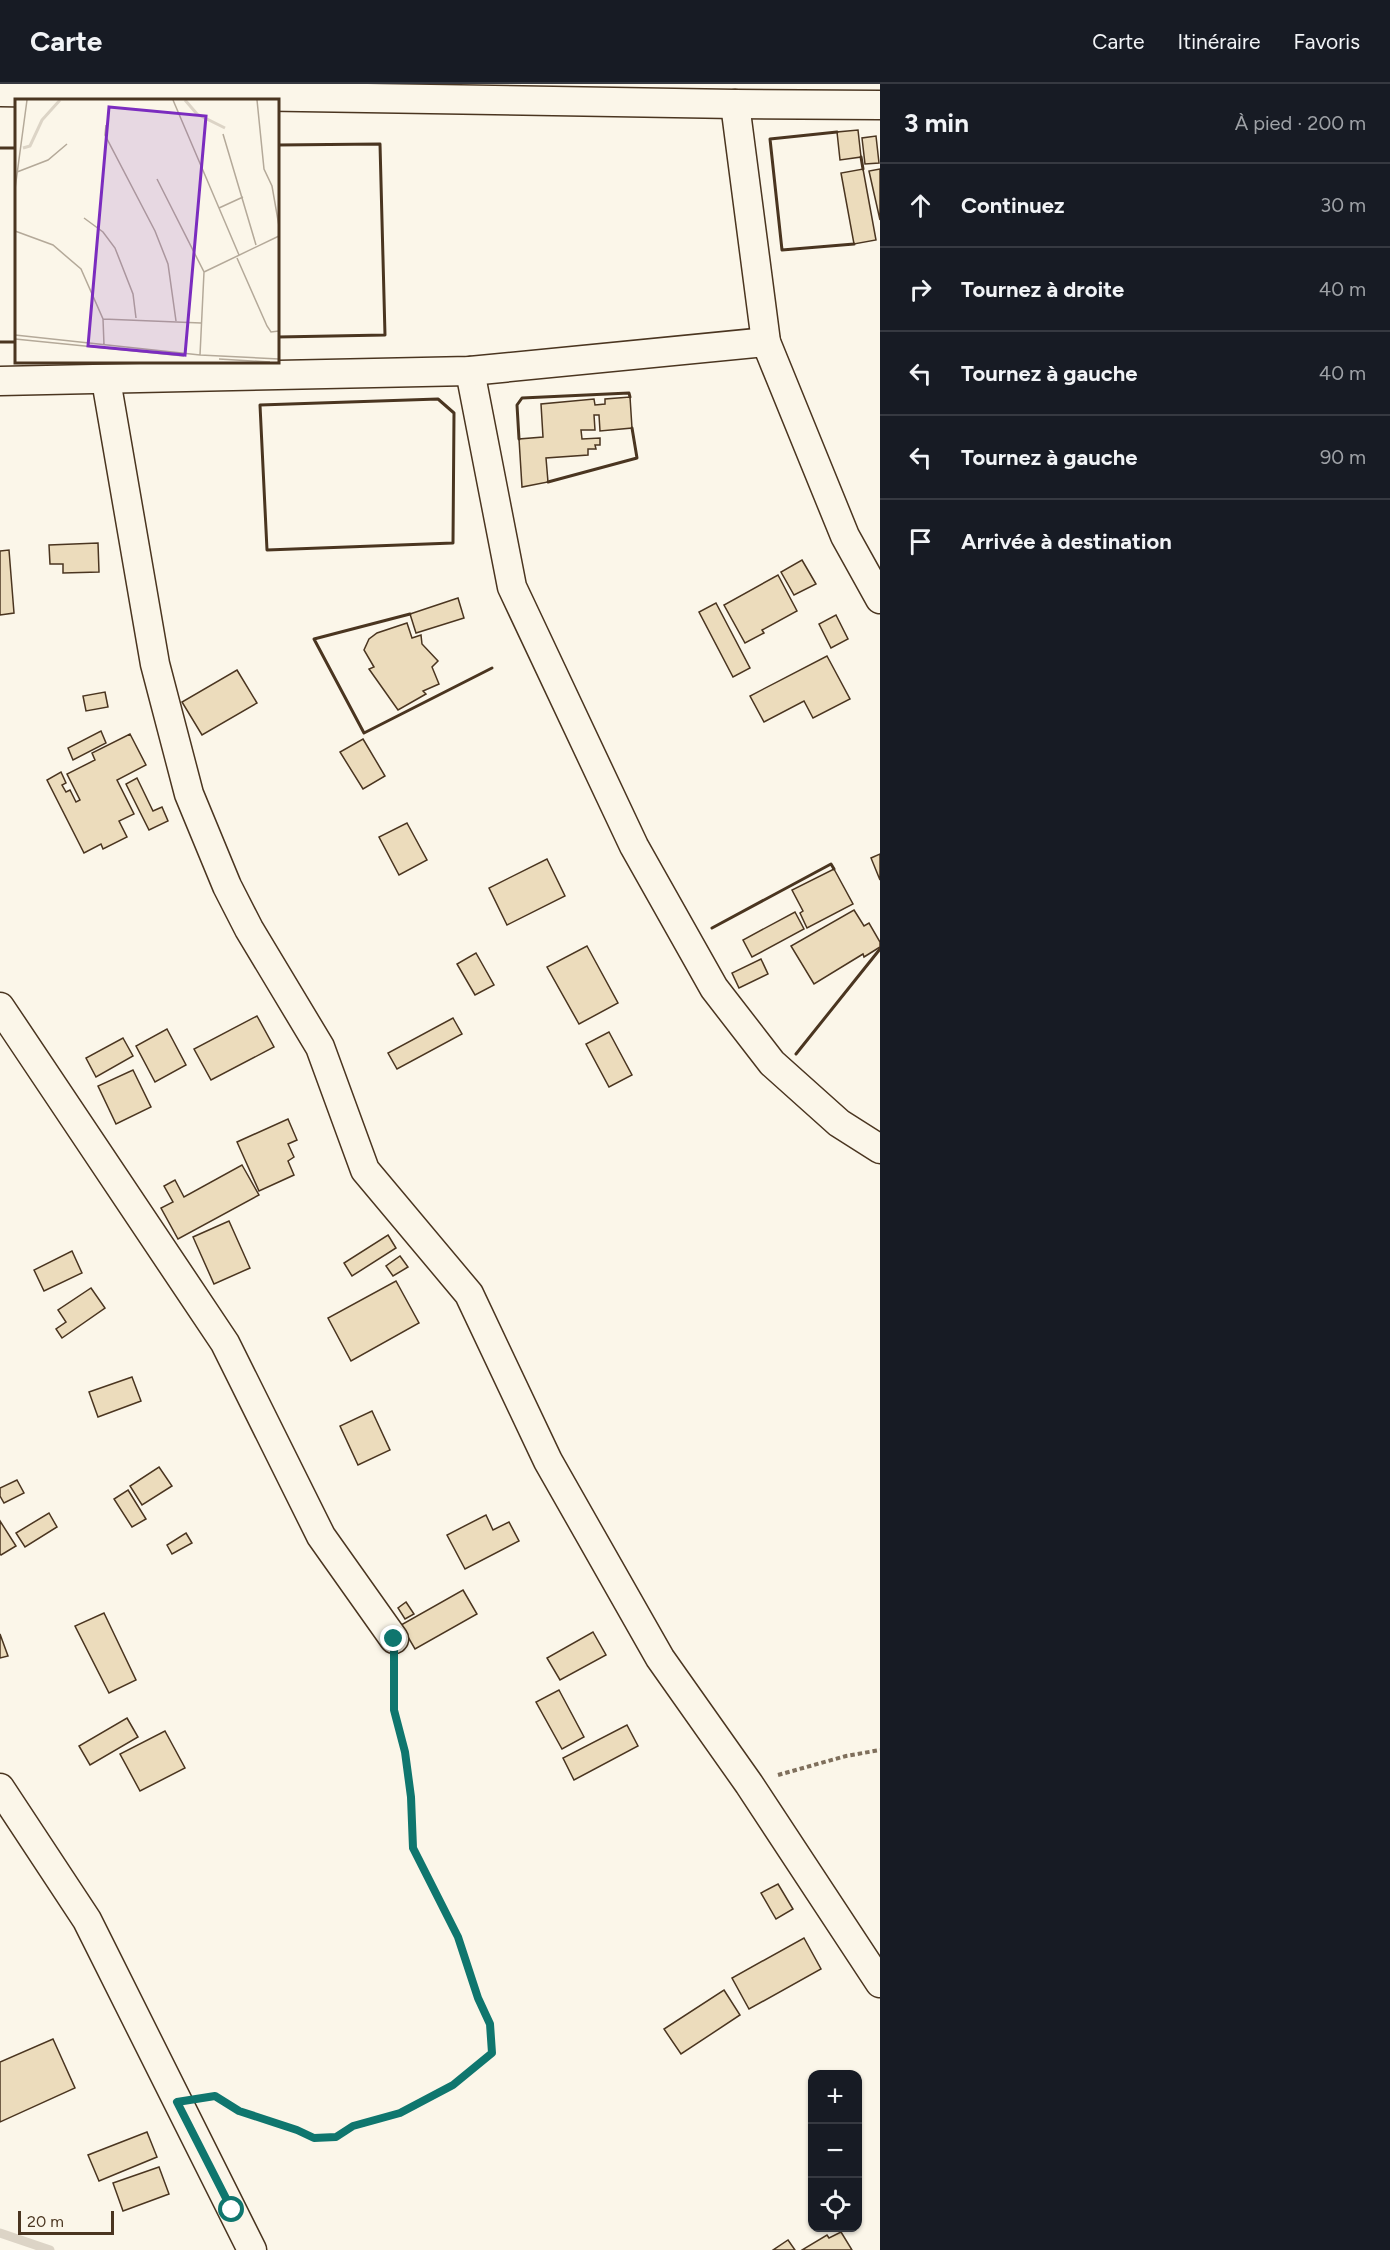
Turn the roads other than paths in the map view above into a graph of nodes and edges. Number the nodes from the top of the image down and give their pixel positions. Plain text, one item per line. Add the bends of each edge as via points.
1 (0, 92) edge
2 (735, 104) junction
3 (880, 105) edge
4 (766, 342) junction
5 (470, 371) junction
6 (106, 380) junction
7 (0, 381) edge
8 (880, 599) edge
9 (0, 1007) edge
10 (880, 1149) edge
11 (394, 1639) road end
12 (0, 1788) edge
13 (880, 1983) edge
14 (252, 2250) edge

1 - 2 street
2 - 3 street
2 - 4 street
4 - 5 street
4 - 8 street via 845,536
5 - 6 street
5 - 10 street via 512,587 634,846 714,988 772,1063 838,1123
6 - 7 street
6 - 13 street via 155,664 189,794 227,886 320,1047 365,1170 469,1294 548,1461 654,1648
9 - 11 street via 225,1343 321,1536
12 - 14 street via 87,1920

